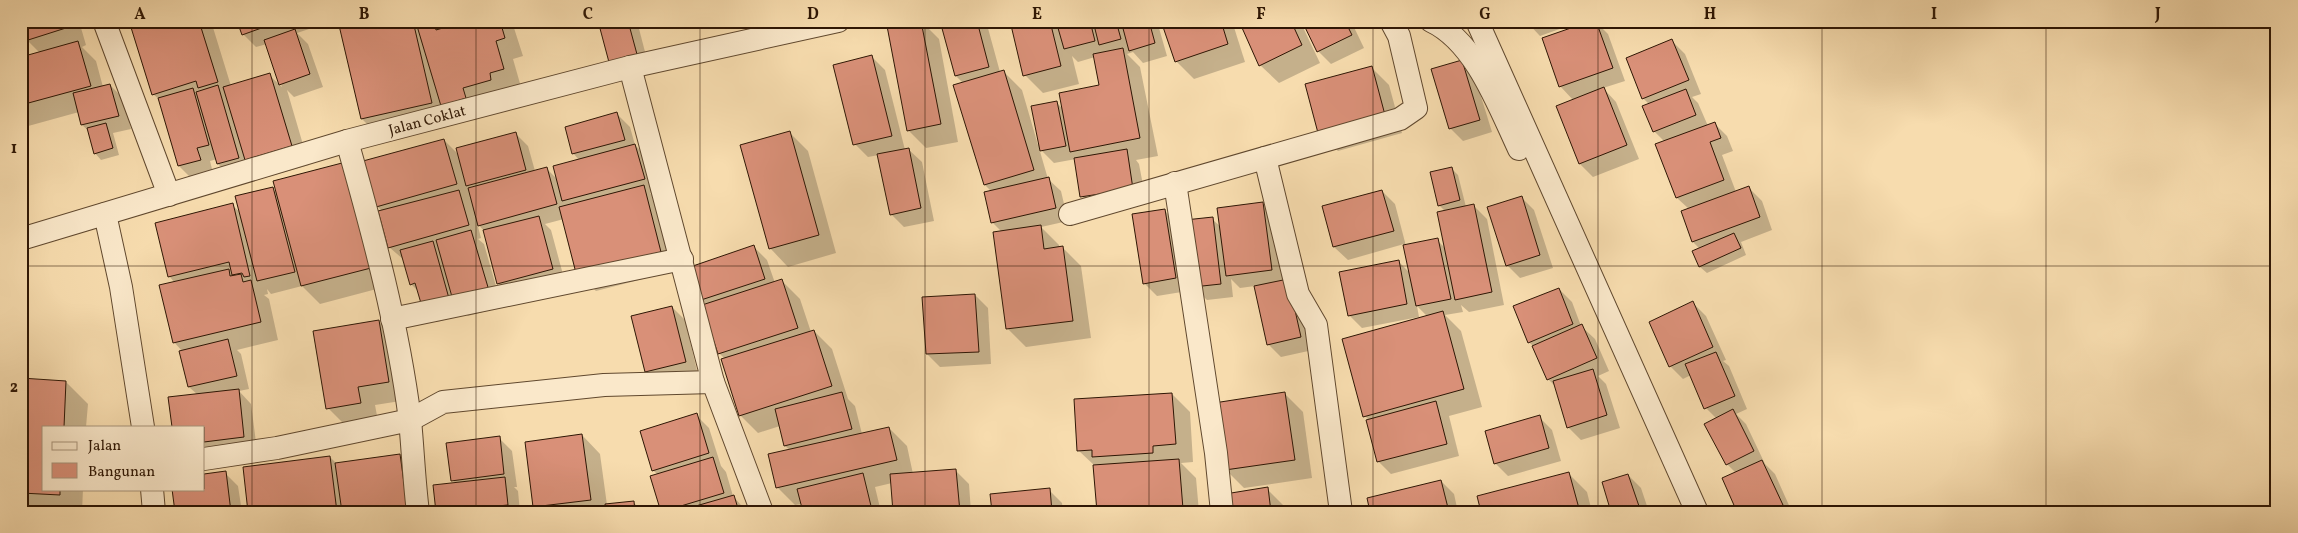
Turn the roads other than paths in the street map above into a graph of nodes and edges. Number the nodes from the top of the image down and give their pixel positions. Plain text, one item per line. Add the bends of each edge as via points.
1 (104, 21) edge
2 (838, 21) edge
3 (1391, 21) edge
4 (1431, 21) edge
5 (1477, 21) edge
6 (630, 67) junction
7 (347, 141) junction
8 (1266, 158) junction
9 (1174, 183) junction
10 (169, 195) junction
11 (105, 214) junction
12 (1070, 214) dead end
13 (21, 239) edge
14 (682, 259) junction
15 (1602, 295) junction
16 (392, 319) junction
17 (714, 382) junction
18 (410, 420) junction
19 (143, 426) edge
20 (205, 459) edge
21 (152, 490) edge
22 (154, 512) edge
23 (418, 512) edge
24 (762, 512) edge
25 (1222, 512) edge
26 (1341, 512) edge
27 (1697, 512) edge

1 - 10 street
2 - 6 street, Jalan Coklat
3 - 8 street via 1399,36 1416,108 1400,119
4 - 15 street via 1451,33 1468,52 1491,92 1558,235 1572,259
5 - 15 street
6 - 7 street, Jalan Coklat
6 - 14 street
7 - 10 street, Jalan Coklat
7 - 16 street via 379,256
8 - 9 street
8 - 26 street via 1298,294 1316,325
9 - 12 street
9 - 25 street via 1216,453
10 - 11 street, Jalan Coklat
11 - 13 street, Jalan Coklat
11 - 19 street via 121,287
14 - 16 street
14 - 17 street
15 - 27 street
16 - 18 street
17 - 18 street via 604,385 443,402
17 - 24 street
18 - 20 street via 277,448
18 - 23 street
21 - 22 street

